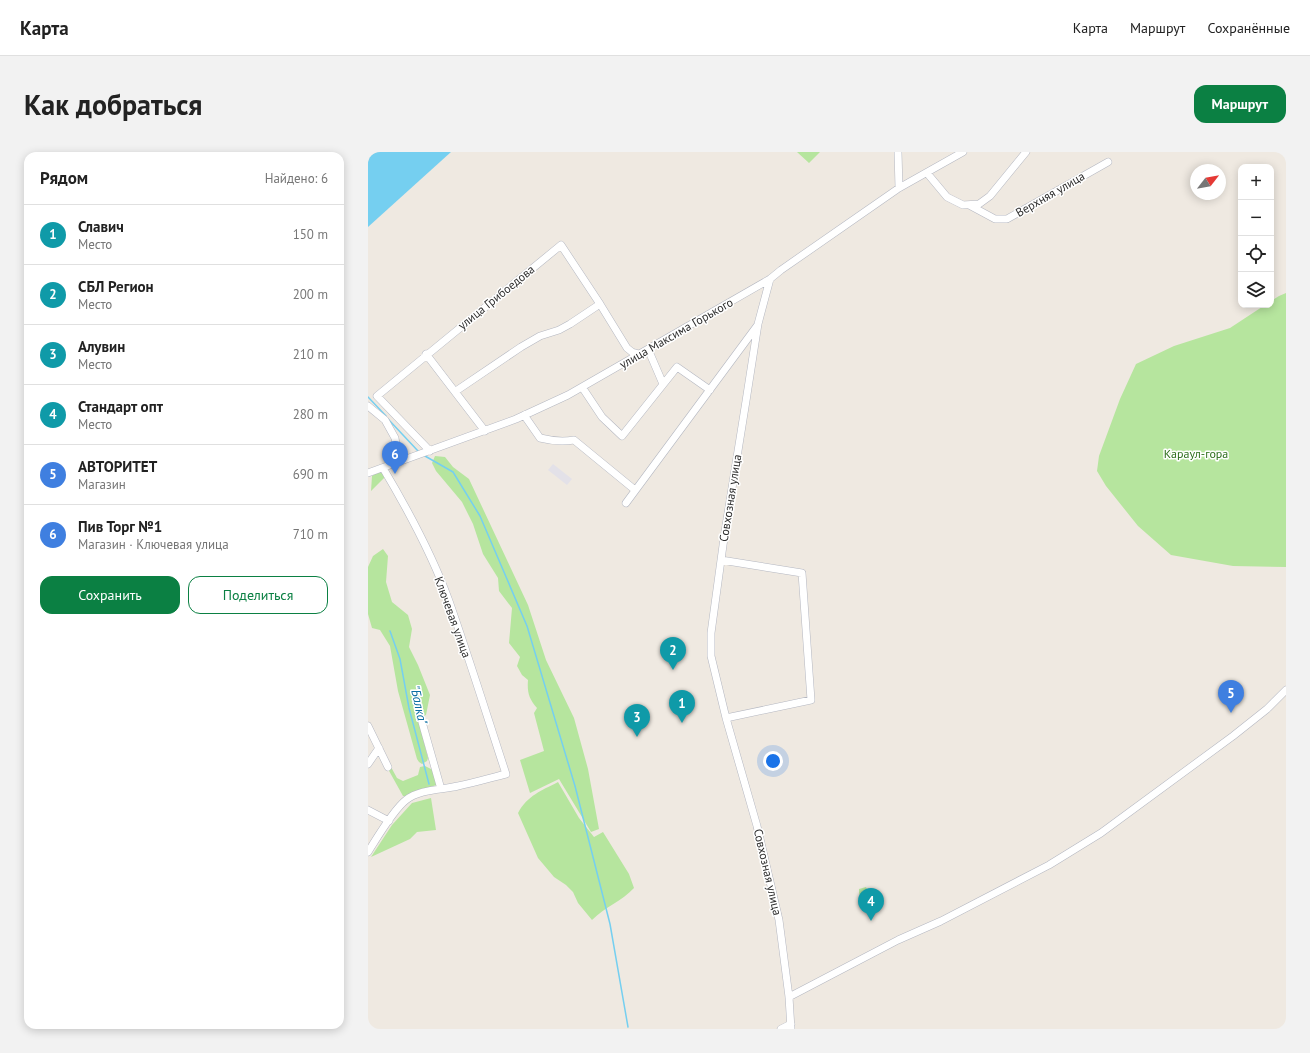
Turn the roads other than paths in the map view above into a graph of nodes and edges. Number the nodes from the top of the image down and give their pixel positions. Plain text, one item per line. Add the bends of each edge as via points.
1 (898, 152) edge
2 (963, 152) edge
3 (1026, 152) edge
4 (1108, 162) dead end
5 (927, 172) junction
6 (899, 188) junction
7 (969, 205) junction
8 (770, 279) junction
9 (600, 304) junction
10 (758, 324) junction
11 (648, 349) junction
12 (426, 354) junction
13 (639, 354) junction
14 (663, 384) junction
15 (582, 387) junction
16 (710, 390) junction
17 (456, 391) junction
18 (368, 406) edge
19 (524, 415) junction
20 (486, 431) junction
21 (430, 451) junction
22 (400, 462) junction
23 (383, 468) junction
24 (368, 473) edge
25 (636, 490) junction
26 (626, 503) dead end
27 (721, 560) junction
28 (1286, 690) edge
29 (420, 715) dead end
30 (726, 718) junction
31 (368, 726) edge
32 (379, 748) junction
33 (368, 764) edge
34 (388, 767) dead end
35 (441, 789) junction
36 (368, 810) edge
37 (389, 821) junction
38 (368, 852) edge
39 (789, 997) junction
40 (791, 1027) edge
41 (781, 1029) edge

1 - 6 street
2 - 5 street, улица Максима Горького
3 - 7 street via 990,196 979,204
4 - 7 street, Верхняя улица via 1007,219 995,219
5 - 6 street, улица Максима Горького
5 - 7 street, Верхняя улица via 947,197 963,205
6 - 8 street, улица Максима Горького
8 - 10 street, Совхозная улица
8 - 11 street, улица Максима Горького
9 - 12 street, улица Грибоедова via 561,245
9 - 13 street, улица Грибоедова via 626,348
9 - 17 street via 559,330 528,343
10 - 16 street
10 - 27 street, Совхозная улица
11 - 13 street, улица Максима Горького
11 - 14 street
12 - 17 street
12 - 21 street, улица Грибоедова via 377,396
13 - 15 street, улица Максима Горького
14 - 15 street via 622,436 602,417
14 - 16 street via 677,367
15 - 19 street, улица Максима Горького
16 - 25 street
17 - 20 street
18 - 22 street via 384,420 394,438
19 - 20 street, улица Максима Горького
19 - 25 street via 540,438 562,442 574,440
20 - 21 street, улица Максима Горького
21 - 22 street, улица Максима Горького
22 - 23 street, улица Максима Горького
23 - 24 street, улица Максима Горького
23 - 35 street, Ключевая улица via 410,515 448,600 506,774
25 - 26 street
27 - 30 street, Совхозная улица via 711,633 711,656
27 - 30 street via 802,573 811,700
28 - 39 street via 1233,736 1095,837 1049,865
29 - 35 street
30 - 39 street, Совхозная улица via 757,826 779,920
31 - 32 street
32 - 33 street
32 - 34 street
35 - 37 street via 408,798
36 - 37 street
37 - 38 street
39 - 40 street, Совхозная улица
40 - 41 street

